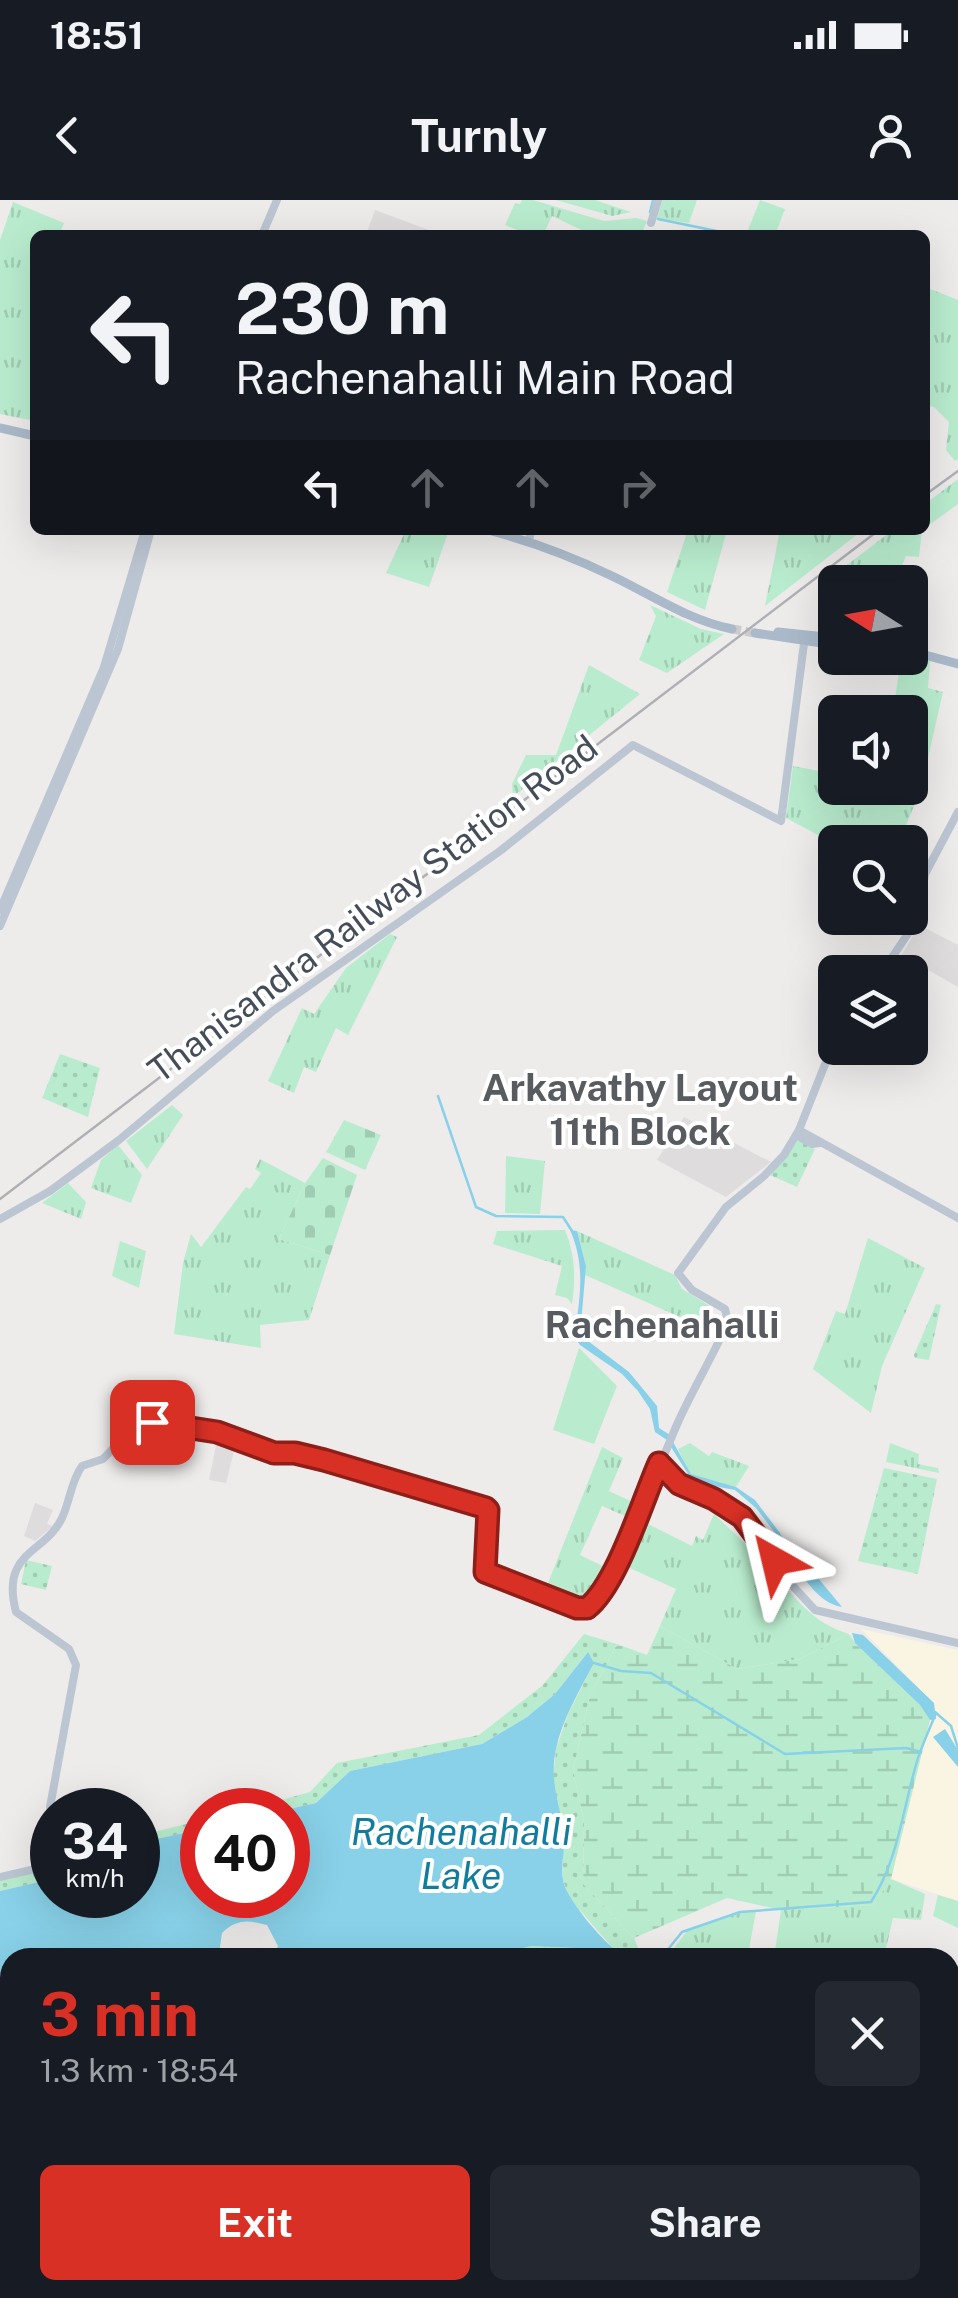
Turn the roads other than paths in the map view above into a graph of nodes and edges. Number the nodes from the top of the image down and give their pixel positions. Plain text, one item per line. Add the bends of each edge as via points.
1 (276, 200) edge
2 (658, 200) edge
3 (653, 218) dead end
4 (264, 230) edge
5 (0, 425) edge
6 (30, 432) edge
7 (146, 535) edge
8 (147, 535) edge
9 (530, 536) edge
10 (735, 627) tunnel mouth
11 (755, 631) tunnel mouth
12 (804, 639) junction
13 (818, 640) edge
14 (928, 654) edge
15 (958, 662) edge
16 (958, 812) edge
17 (0, 910) edge
18 (0, 926) edge
19 (893, 955) edge
20 (825, 1065) edge
21 (798, 1132) junction
22 (0, 1218) edge
23 (958, 1218) edge
24 (659, 1463) junction
25 (958, 1643) edge
26 (53, 1788) edge
27 (30, 1870) edge
28 (0, 1877) edge

1 - 4 street
2 - 3 street
5 - 6 main road
7 - 17 street via 104,666
8 - 18 street via 118,649
9 - 10 main road via 706,620
11 - 12 main road
12 - 13 main road
12 - 22 street, Thanisandra Railway Station Road via 781,821 633,745 500,851 273,1011 119,1140
14 - 15 main road
16 - 19 street via 925,874 918,918
20 - 21 street
21 - 23 street
21 - 24 street via 774,1167 726,1207 678,1273 724,1309 728,1322
24 - 25 street via 679,1484 742,1517 815,1610
24 - 26 street via 595,1602 577,1608 485,1572 486,1508 217,1432 148,1423 103,1459 82,1466 60,1522 20,1561 16,1612 75,1656
27 - 28 street

